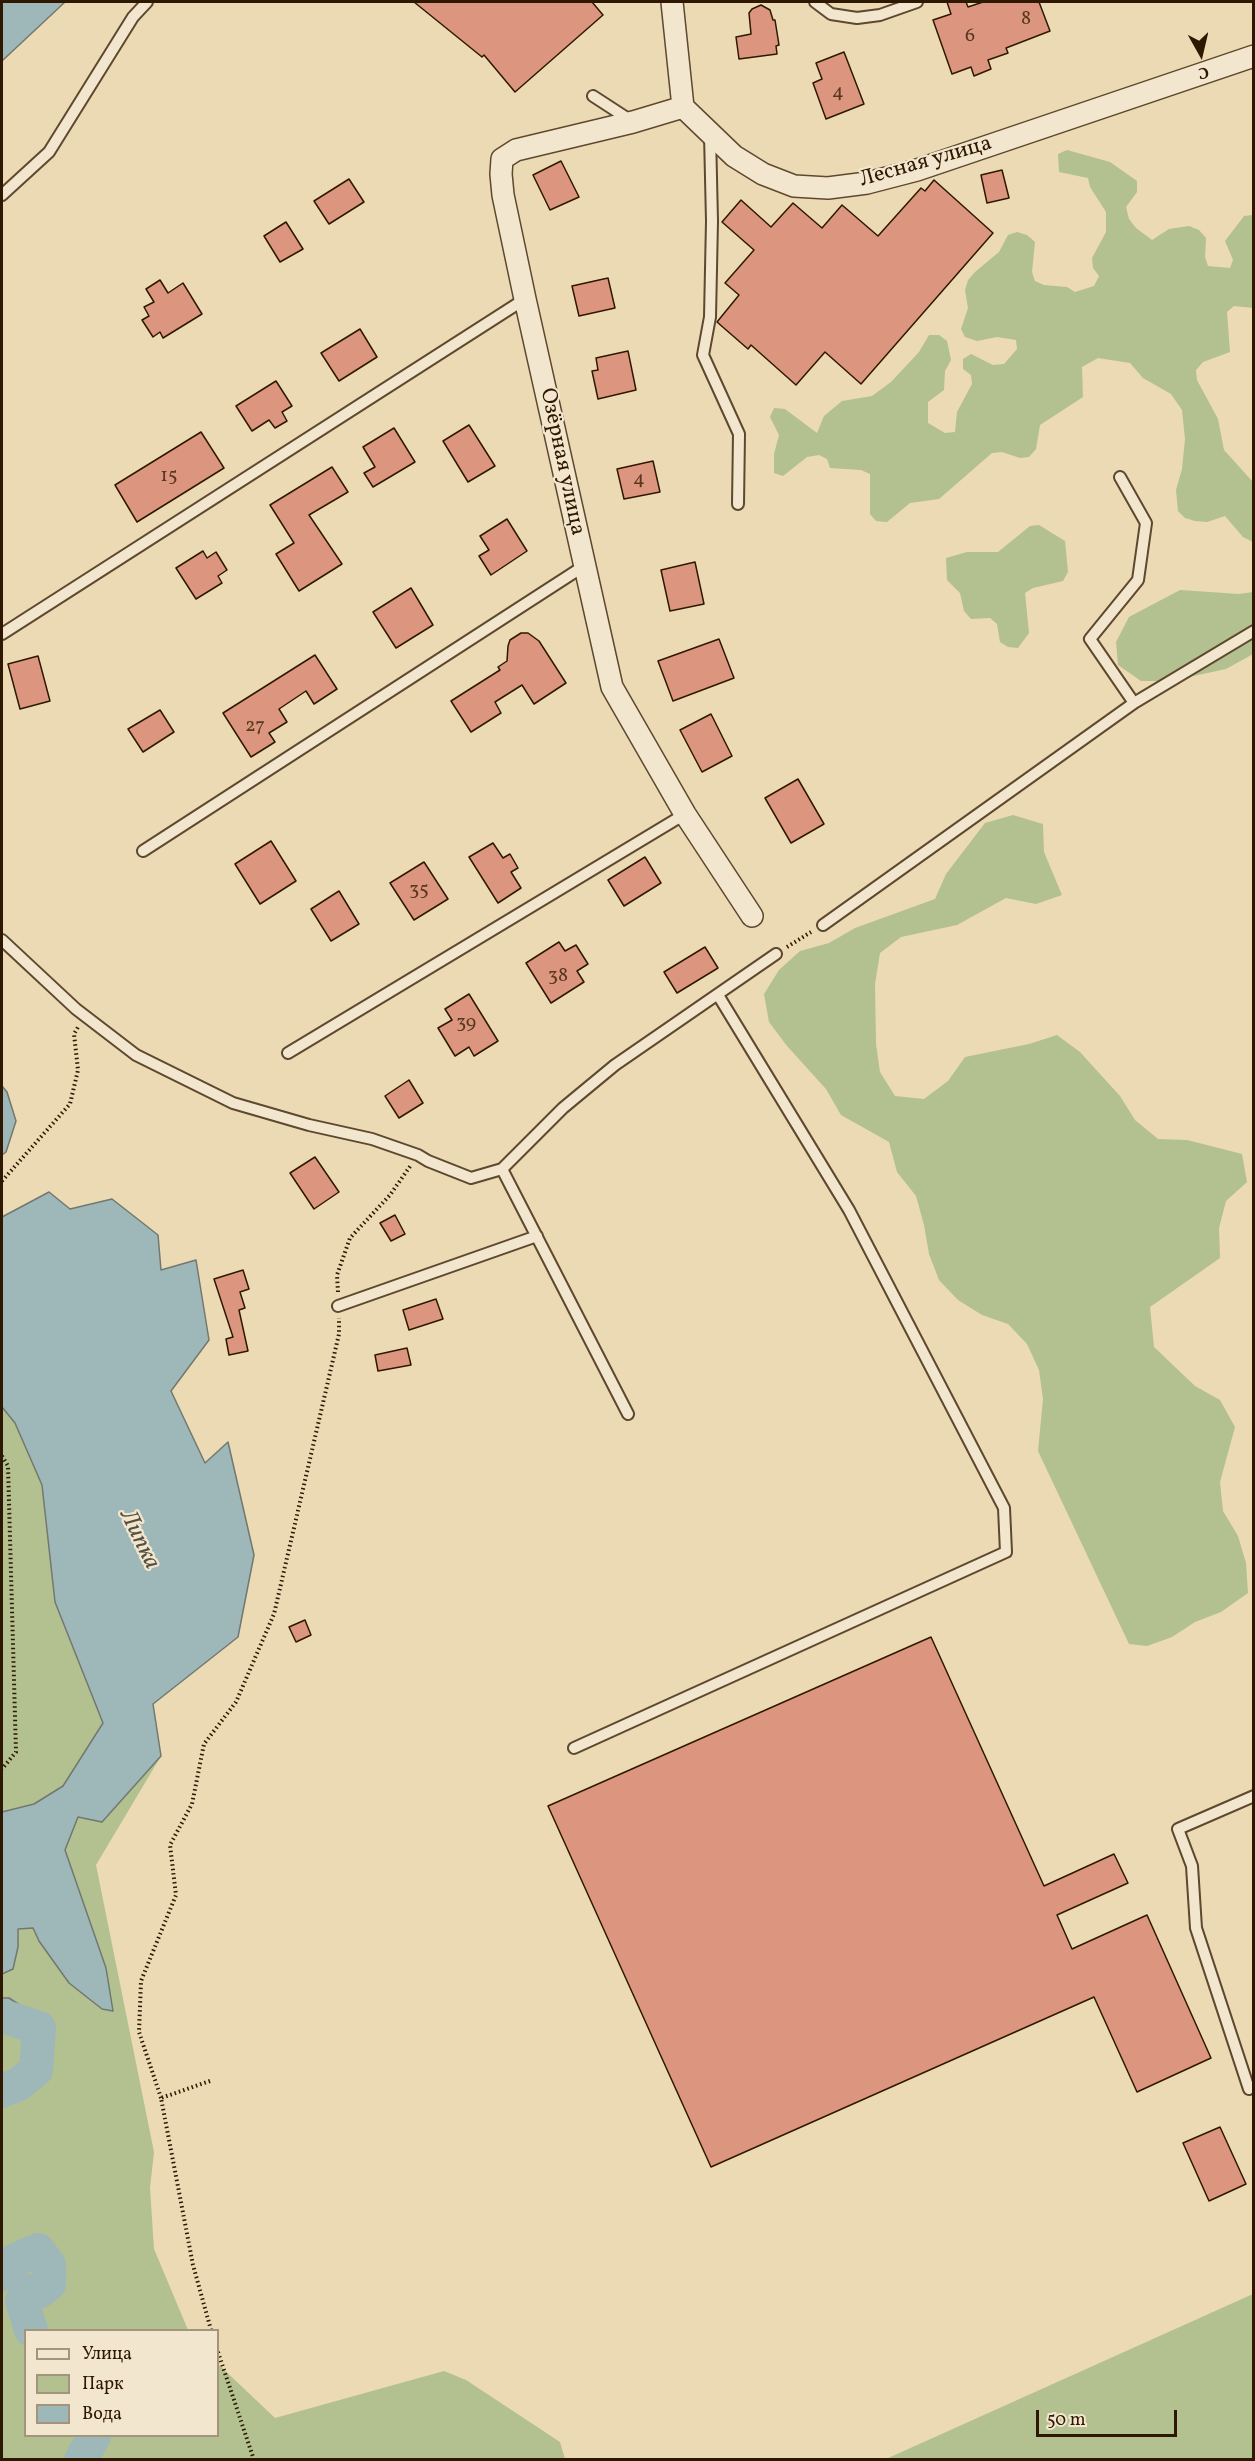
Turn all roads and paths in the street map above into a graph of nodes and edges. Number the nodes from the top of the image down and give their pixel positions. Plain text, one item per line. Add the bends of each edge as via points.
1 (147, 2) edge
2 (672, 2) edge
3 (815, 2) edge
4 (917, 2) edge
5 (1254, 56) edge
6 (593, 96) dead end
7 (683, 107) junction
8 (633, 122) junction
9 (710, 133) junction
10 (2, 195) edge
11 (525, 299) junction
12 (1120, 477) dead end
13 (738, 504) dead end
14 (584, 566) junction
15 (1254, 631) edge
16 (2, 634) edge
17 (1134, 703) junction
18 (685, 814) junction
19 (143, 851) dead end
20 (752, 916) dead end
21 (823, 925) joint
22 (2, 940) edge
23 (776, 954) joint
24 (718, 995) junction
25 (84, 1016) junction
26 (288, 1053) dead end
27 (418, 1155) junction
28 (502, 1169) junction
29 (2, 1181) edge
30 (537, 1236) junction
31 (338, 1306) junction
32 (628, 1414) dead end
33 (2, 1456) edge
34 (574, 1748) dead end
35 (2, 1769) edge
36 (1254, 1796) edge
37 (210, 2081) dead end
38 (1249, 2089) dead end
39 (161, 2098) junction
40 (210, 2329) edge
41 (219, 2355) edge
42 (254, 2460) edge

1 - 10 lane via 133,17 49,152
2 - 7 street
3 - 4 lane via 831,14 857,18 880,15
5 - 9 street, Лесная улица via 917,170 867,183 828,188 794,186 753,168
6 - 8 lane
7 - 8 street, Озёрная улица
7 - 9 street, Лесная улица
8 - 11 street, Озёрная улица via 516,150 502,159 503,195
9 - 13 lane via 710,317 703,355 740,434
11 - 14 street, Озёрная улица
11 - 16 lane
12 - 17 lane via 1146,523 1138,580 1090,639
14 - 18 street, Озёрная улица via 612,687
14 - 19 lane
15 - 17 lane
17 - 21 lane
18 - 20 street, Озёрная улица
18 - 26 lane
21 - 23 path
22 - 25 lane
23 - 24 lane
24 - 28 lane via 615,1065 563,1108
24 - 34 lane via 849,1210 999,1498 1004,1508 1006,1552
25 - 27 lane via 136,1055 233,1103
25 - 29 path via 74,1034 78,1070 70,1104
27 - 28 lane via 471,1178
27 - 31 path via 390,1195 350,1238 337,1275
28 - 30 lane
30 - 31 lane
30 - 32 lane
31 - 39 path via 339,1334 274,1614 236,1702 204,1744 192,1804 170,1845 176,1895 141,1981 139,2032
33 - 35 path via 8,1466 16,1752
36 - 38 lane via 1178,1828 1192,1866 1196,1928
37 - 39 path
39 - 40 path via 193,2265
41 - 42 path

